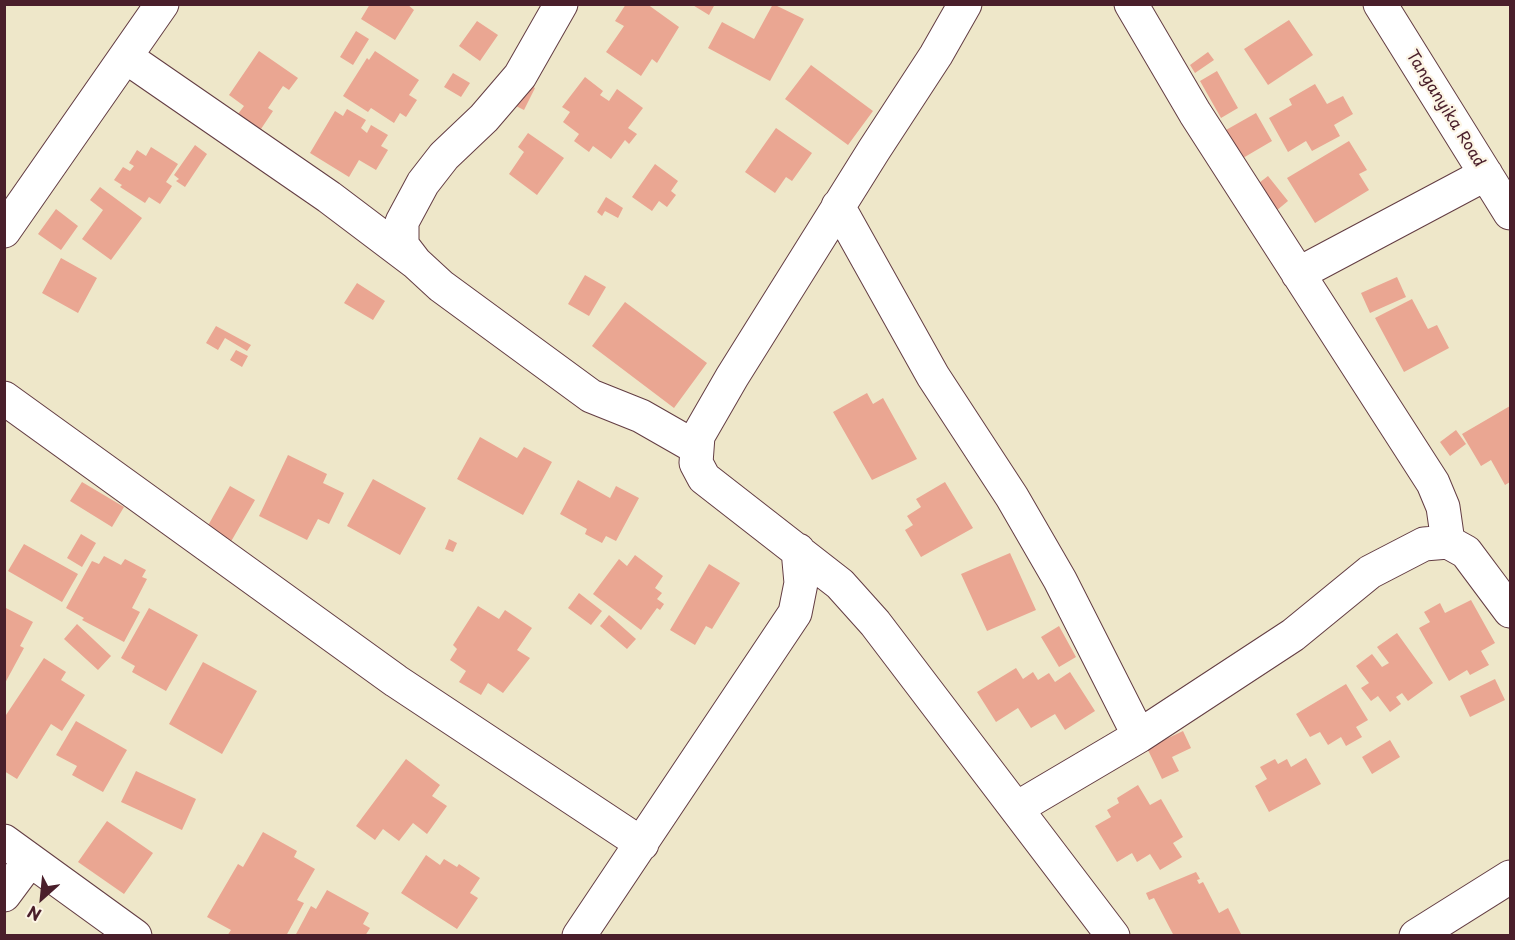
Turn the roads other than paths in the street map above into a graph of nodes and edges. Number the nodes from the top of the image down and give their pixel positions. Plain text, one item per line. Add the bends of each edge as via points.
1 (162, 4) edge
2 (561, 4) edge
3 (965, 4) edge
4 (1131, 4) edge
5 (1380, 4) edge
6 (126, 57) junction
7 (1486, 174) junction
8 (838, 206) junction
9 (1510, 213) edge
10 (4, 231) edge
11 (415, 262) junction
12 (1298, 274) junction
13 (4, 398) edge
14 (697, 448) junction
15 (1449, 542) junction
16 (798, 550) junction
17 (1510, 611) edge
18 (1139, 736) junction
19 (1017, 808) junction
20 (4, 841) edge
21 (642, 844) junction
22 (30, 860) junction
23 (1510, 877) edge
24 (4, 895) edge
25 (135, 936) edge
26 (579, 936) edge
27 (1113, 936) edge
28 (1416, 936) edge

1 - 6 street
2 - 11 street via 520,76 423,183 402,222 402,245
3 - 8 street
4 - 12 street
5 - 7 street, Tanganyika Road
6 - 10 street
6 - 11 street via 329,197
7 - 9 street, Tanganyika Road
7 - 12 street
8 - 14 street via 732,377 698,436
8 - 18 street via 933,375 1060,580
11 - 14 street via 441,286 591,396 640,416
12 - 15 street via 1433,483 1443,507
13 - 21 street via 396,681
14 - 16 street via 696,463 704,478
15 - 17 street via 1466,552
15 - 18 street via 1424,544 1370,572 1293,635
16 - 19 street via 840,584 874,623
16 - 21 street via 801,583 795,613
18 - 19 street
19 - 27 street
20 - 22 street
21 - 26 street
22 - 24 street
22 - 25 street
23 - 28 street

